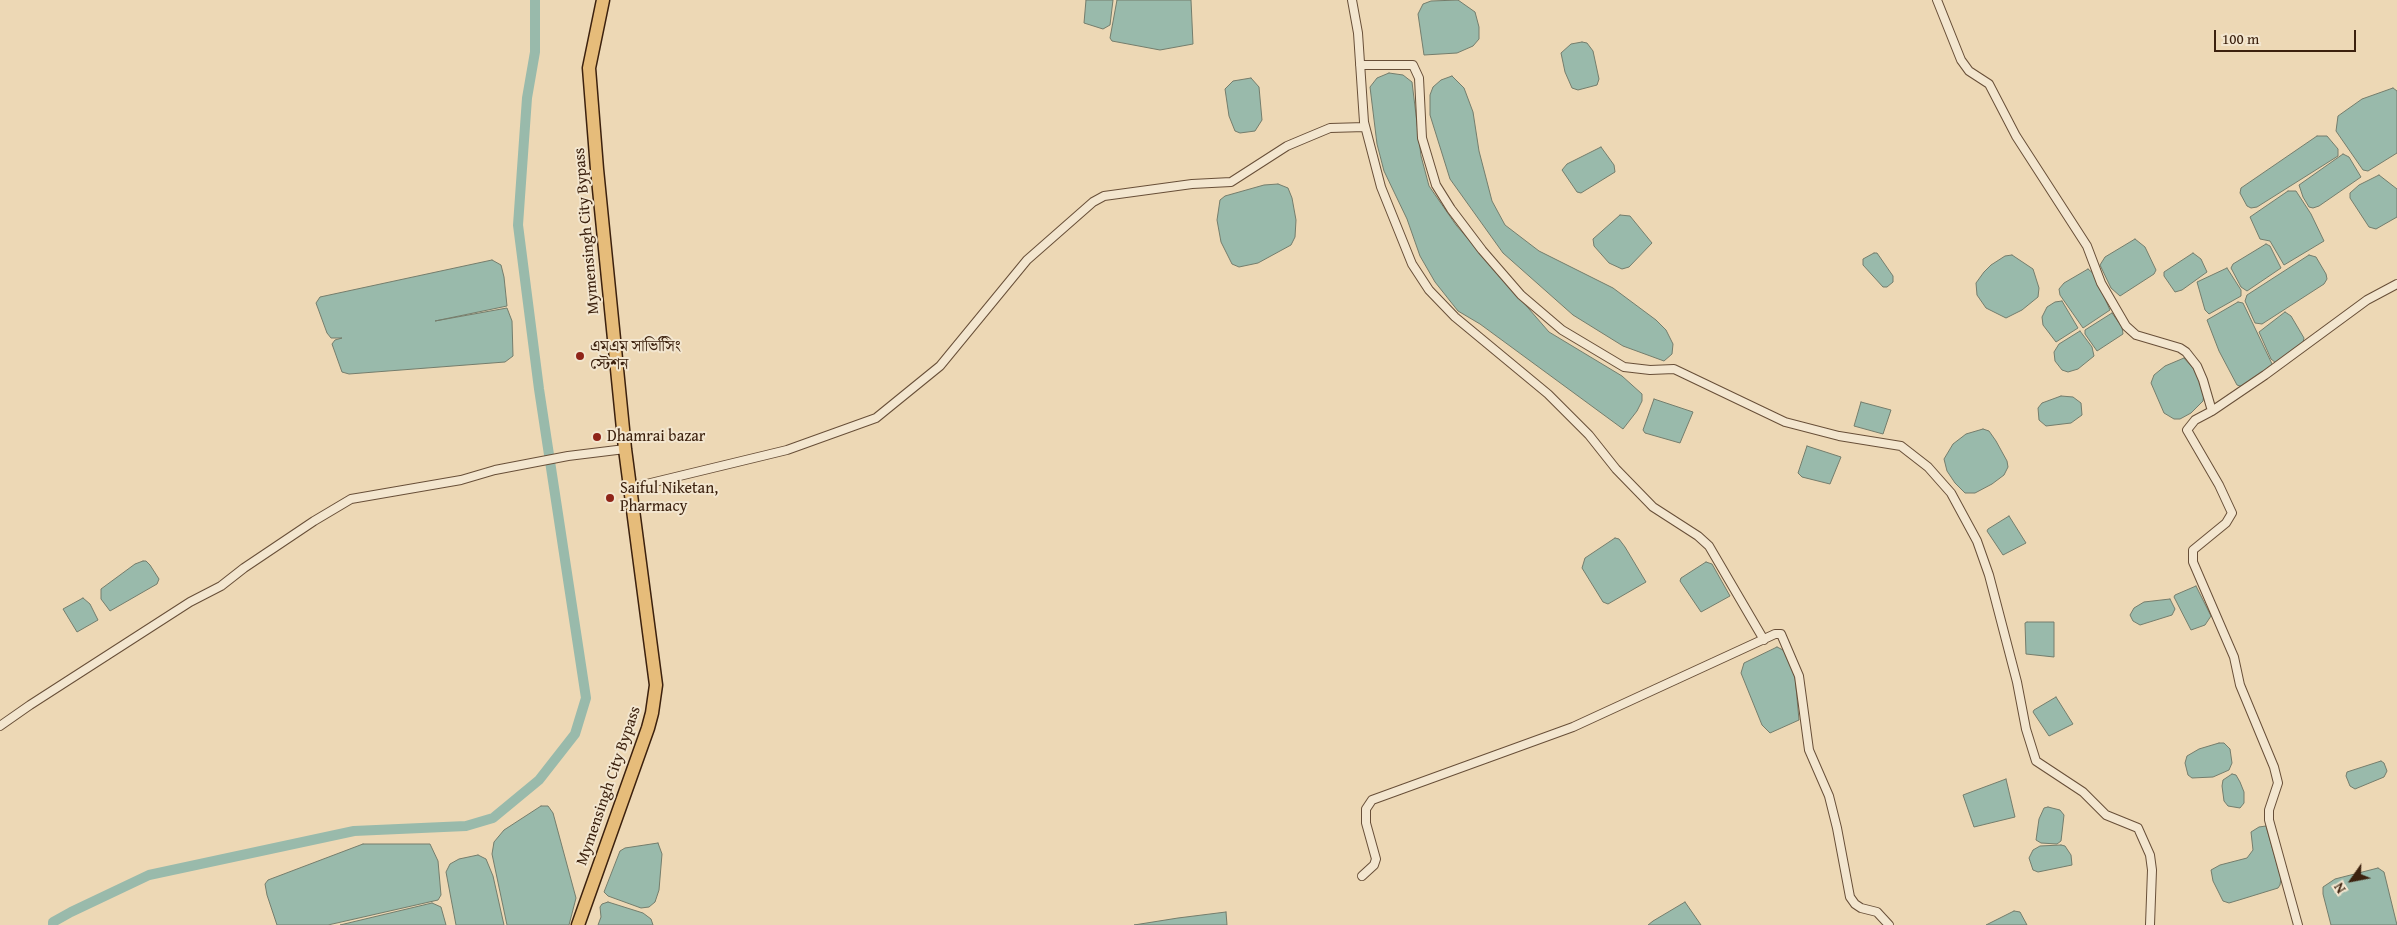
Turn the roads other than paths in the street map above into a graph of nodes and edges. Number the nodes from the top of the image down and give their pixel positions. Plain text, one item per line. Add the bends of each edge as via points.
1 (603, 0) edge
2 (1352, 0) edge
3 (1937, 0) edge
4 (1360, 65) junction
5 (1365, 127) junction
6 (2397, 284) edge
7 (2212, 411) junction
8 (625, 449) junction
9 (630, 488) junction
10 (1764, 640) junction
11 (0, 726) edge
12 (1362, 876) dead end
13 (578, 925) edge
14 (1889, 925) edge
15 (2150, 925) edge
16 (2298, 925) edge

1 - 8 highway, Mymensingh City Bypass via 589,68 604,256
2 - 4 street
3 - 7 street via 1961,60 1989,84 2016,136 2087,246 2102,284 2126,326 2136,335 2180,348 2191,357 2203,380
4 - 5 street
4 - 15 street via 1412,66 1419,78 1422,138 1436,185 1482,250 1521,295 1562,330 1624,367 1674,369 1785,422 1840,436 1901,446 1928,467 1951,493 1977,542 1989,575 2036,761 2082,792 2106,815 2138,828 2150,855 2152,870
5 - 9 street via 1330,128 1287,146 1231,182 1104,196 1027,260 940,366 876,418 787,450
5 - 10 street via 1381,187 1397,230 1412,264 1429,290 1455,317 1548,394 1653,507 1709,546
6 - 7 street via 2367,300
7 - 16 street via 2195,420 2187,430 2231,508 2231,516 2193,550 2193,562 2234,657 2240,685 2274,767 2278,783 2269,820
8 - 9 highway, Mymensingh City Bypass
8 - 11 street via 568,456 351,500
9 - 13 highway, Mymensingh City Bypass via 656,685 648,728
10 - 12 street via 1573,727 1372,800 1366,809 1366,823 1376,859
10 - 14 street via 1781,634 1799,676 1809,750 1833,812 1850,897 1861,908 1878,912

